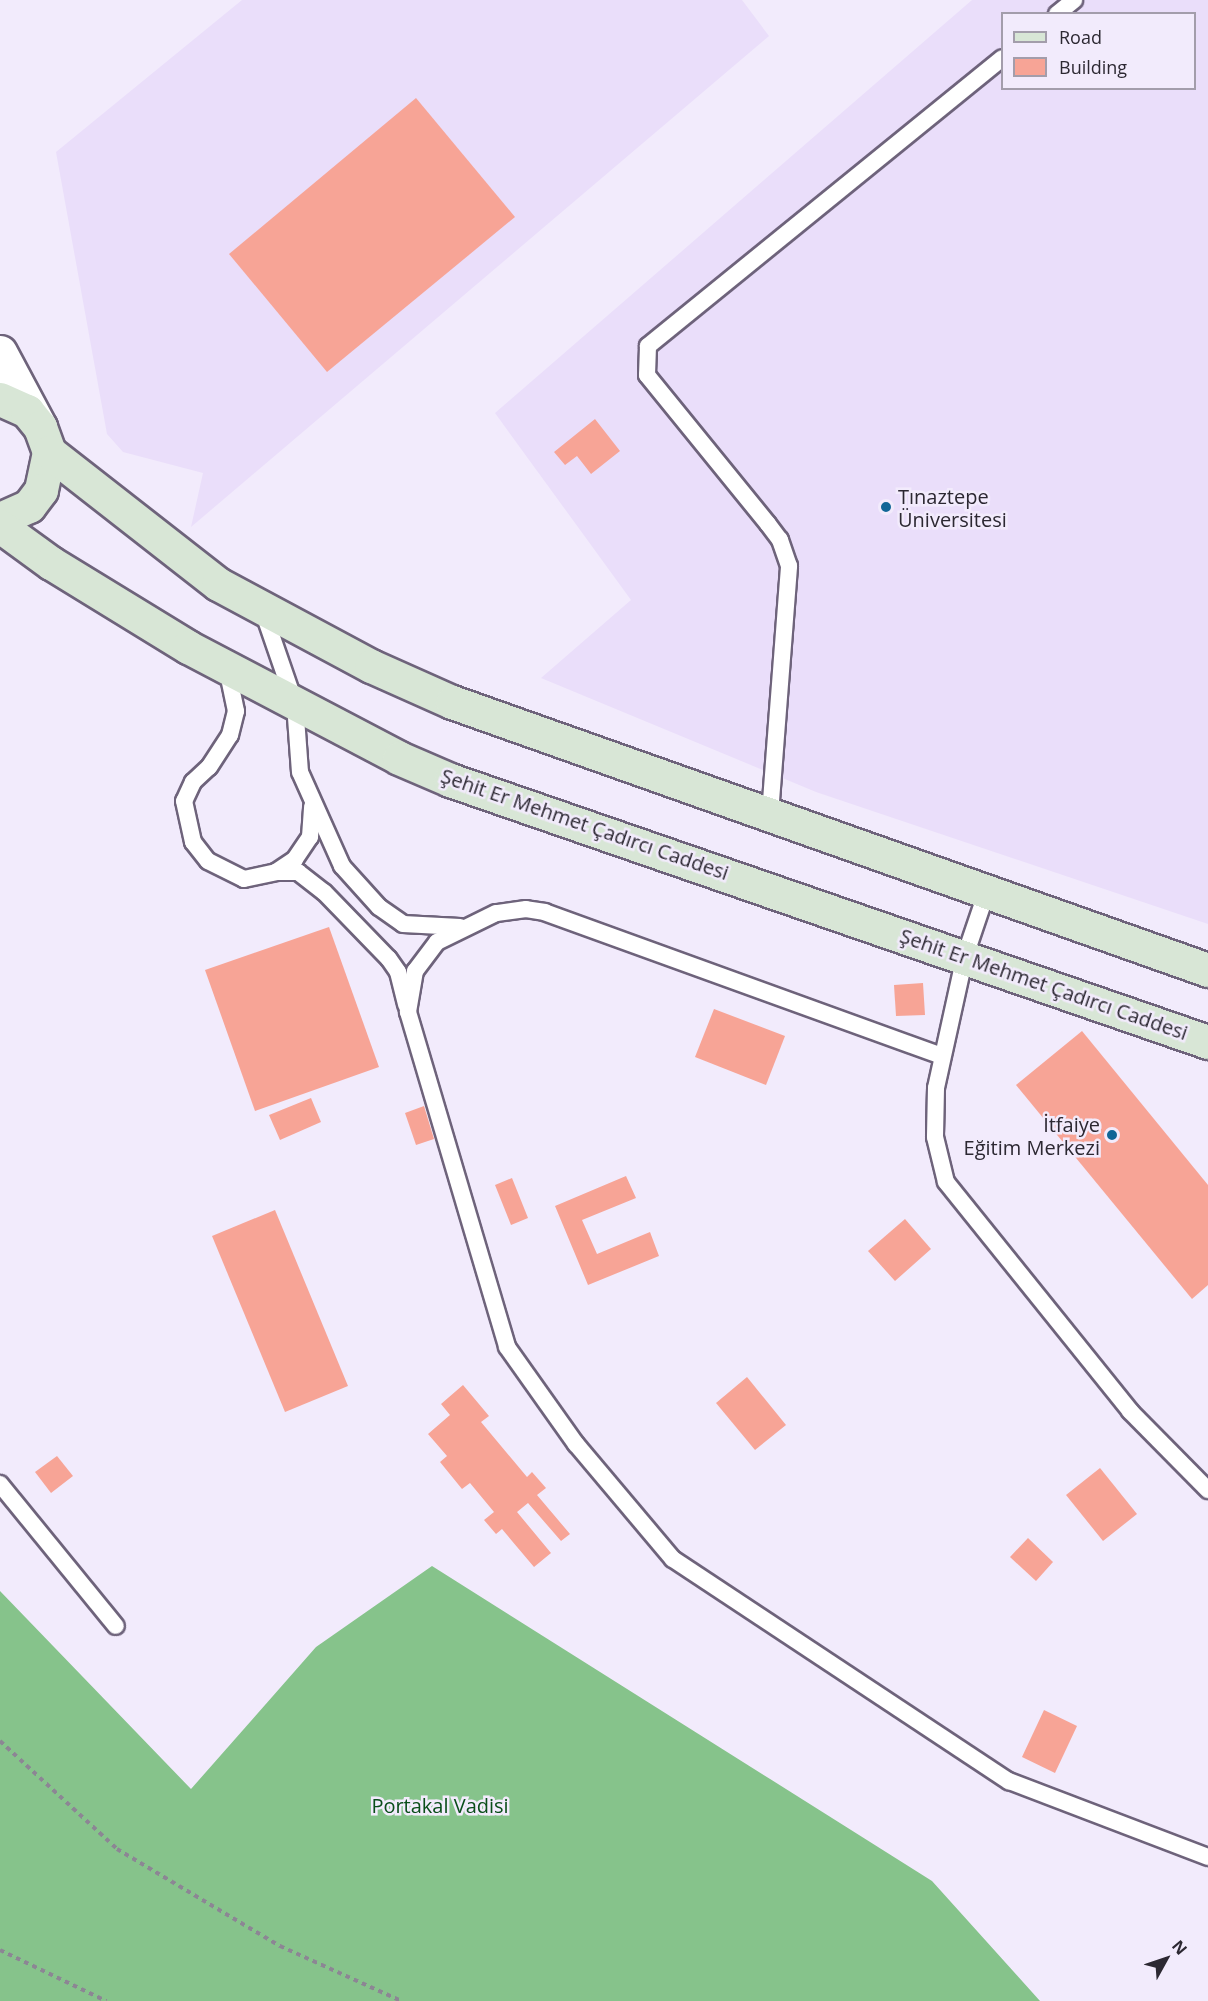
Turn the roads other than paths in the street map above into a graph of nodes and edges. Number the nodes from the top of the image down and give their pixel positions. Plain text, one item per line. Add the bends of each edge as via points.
1 (1074, 0) edge
2 (1059, 12) edge
3 (1001, 59) edge
4 (0, 352) edge
5 (0, 399) edge
6 (45, 439) junction
7 (0, 519) edge
8 (0, 526) edge
9 (263, 609) junction
10 (226, 668) junction
11 (295, 704) junction
12 (312, 806) junction
13 (770, 814) junction
14 (276, 872) junction
15 (987, 891) junction
16 (461, 927) junction
17 (965, 956) junction
18 (1208, 970) edge
19 (408, 1012) junction
20 (1208, 1042) edge
21 (942, 1056) junction
22 (0, 1484) edge
23 (1208, 1490) edge
24 (116, 1626) dead end
25 (1208, 1857) edge

1 - 2 lane
3 - 13 lane via 648,346 647,375 780,540 789,566
4 - 6 street
5 - 6 main road via 27,411
6 - 7 main road via 41,490 29,506
6 - 9 main road via 218,584
8 - 10 main road, Şehit Er Mehmet Çadırcı Caddesi via 51,563
9 - 11 lane
9 - 13 main road via 371,666 452,702
10 - 11 main road, Şehit Er Mehmet Çadırcı Caddesi
10 - 14 lane via 234,692 230,735 184,801 186,820 193,842 208,861 244,879
11 - 12 lane via 300,772
11 - 17 main road, Şehit Er Mehmet Çadırcı Caddesi via 450,780
12 - 14 lane via 310,837 295,859
12 - 16 lane via 342,866 379,908 403,924
13 - 15 main road
14 - 19 lane via 298,872 324,892 389,959 398,972
15 - 17 lane
15 - 18 main road
16 - 19 lane via 437,942 421,959
16 - 21 lane via 496,913 526,909 545,912
17 - 20 main road, Şehit Er Mehmet Çadırcı Caddesi
17 - 21 lane
19 - 25 lane via 507,1347 576,1444 673,1559 1009,1781
21 - 23 lane via 936,1089 935,1137 946,1182 1130,1411
22 - 24 lane

